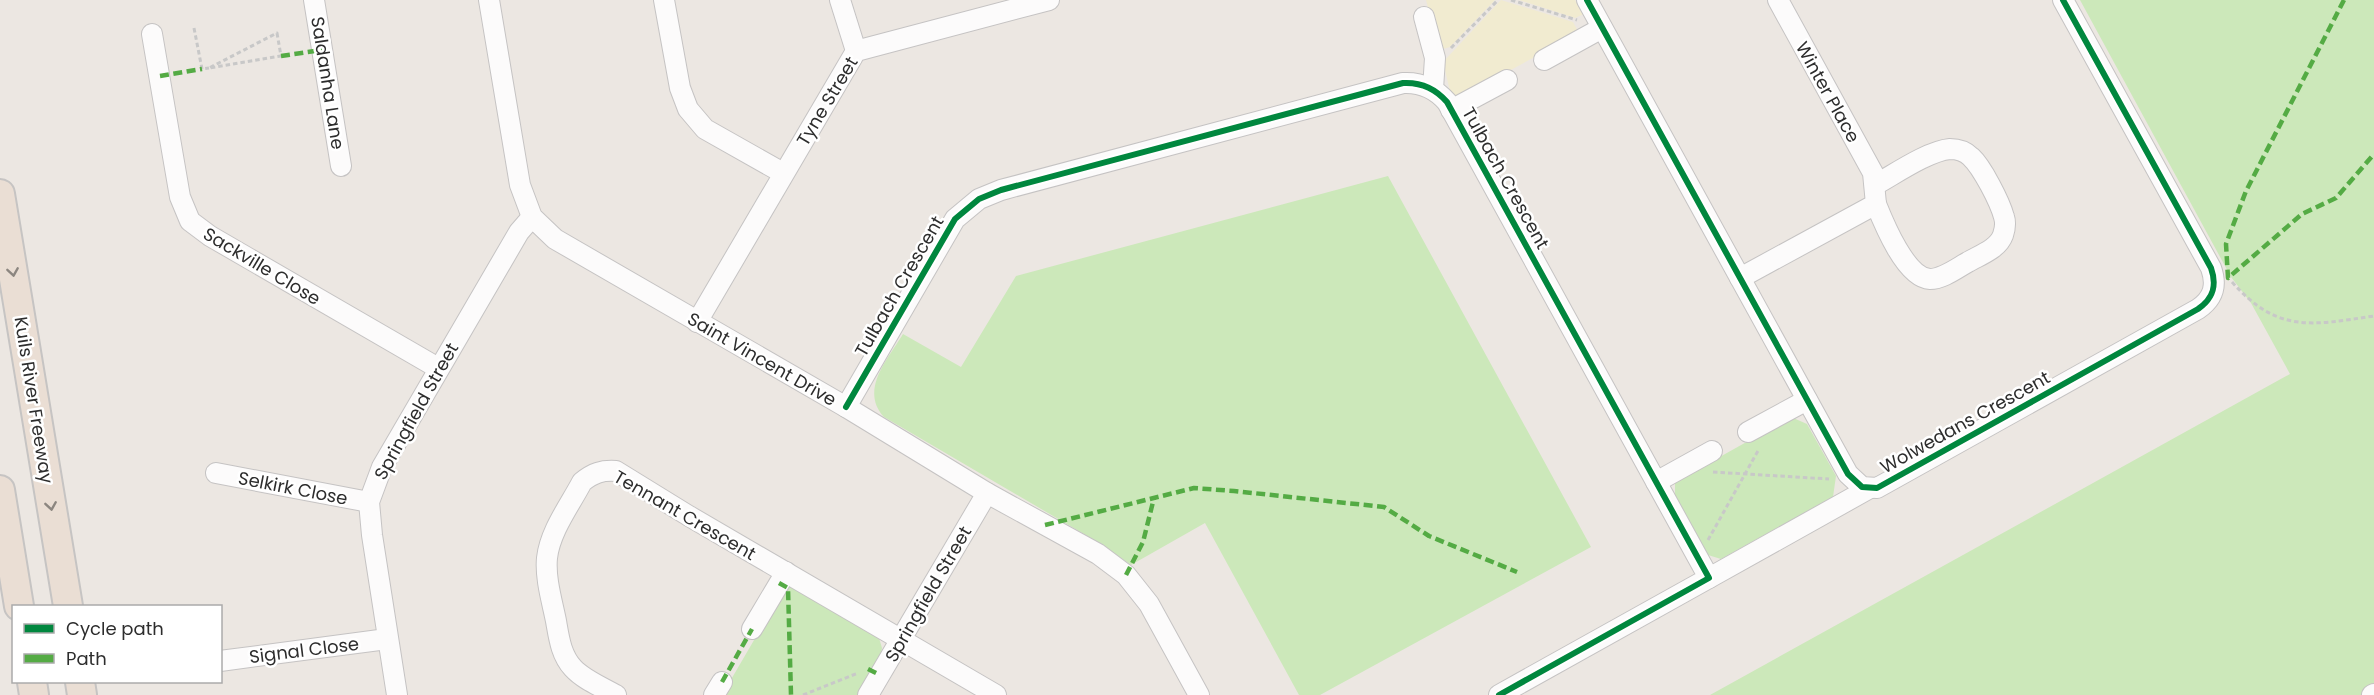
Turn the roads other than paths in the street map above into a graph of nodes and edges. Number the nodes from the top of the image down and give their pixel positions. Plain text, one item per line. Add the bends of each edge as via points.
1 (314, 0) edge
2 (489, 0) edge
3 (663, 0) edge
4 (840, 0) edge
5 (1049, 0) edge
6 (1587, 0) edge
7 (1778, 0) edge
8 (2063, 0) edge
9 (1011, 5) edge
10 (1424, 17) dead end
11 (1595, 32) junction
12 (152, 34) dead end
13 (856, 51) junction
14 (1544, 60) dead end
15 (1507, 80) dead end
16 (1433, 89) junction
17 (1451, 110) junction
18 (341, 166) dead end
19 (783, 173) junction
20 (0, 194) edge
21 (1875, 195) junction
22 (532, 217) junction
23 (1740, 278) junction
24 (697, 322) junction
25 (438, 368) junction
26 (1807, 400) junction
27 (846, 407) junction
28 (1748, 432) dead end
29 (1712, 452) dead end
30 (216, 473) dead end
31 (1656, 483) junction
32 (1861, 484) junction
33 (0, 490) edge
34 (987, 492) junction
35 (369, 502) junction
36 (786, 572) junction
37 (1709, 578) junction
38 (19, 605) edge
39 (68, 605) edge
40 (752, 629) dead end
41 (902, 638) junction
42 (387, 639) junction
43 (222, 661) edge
44 (398, 695) edge
45 (616, 695) edge
46 (868, 695) edge
47 (996, 695) edge
48 (1198, 695) edge
49 (1499, 695) edge

1 - 18 street, Saldanha Lane
2 - 22 street, Saint Vincent Drive via 520,185
3 - 19 street via 680,88 688,109 705,129
4 - 13 street
5 - 9 street, Tyne Street
6 - 11 street
7 - 21 street, Winter Place via 1873,173
8 - 32 street, Wolwedans Crescent via 2211,268 2215,279 2213,292 2198,309 1883,486
9 - 13 street, Tyne Street
10 - 16 street via 1435,58
11 - 14 street
11 - 23 street
12 - 25 street, Sackville Close via 180,197 190,221 280,278
13 - 19 street, Tyne Street
15 - 17 street, Tulbach Crescent
16 - 17 street, Tulbach Crescent
16 - 27 street, Tulbach Crescent via 1403,83 979,199 956,219
17 - 31 street, Tulbach Crescent
19 - 24 street, Tyne Street
20 -> 39 highway, Kuils River Freeway
21 - 21 street, Winter Place via 1903,258 1922,278 1932,279 1952,271 1995,246 2004,232 2005,218 1977,164 1959,150 1934,154
21 - 23 street, Winter Place
22 - 24 street, Saint Vincent Drive via 555,239
22 - 25 street, Springfield Street via 519,232
23 - 26 street
24 - 27 street, Saint Vincent Drive
25 - 35 street, Springfield Street via 382,467
26 - 28 street
26 - 32 street
27 - 34 street, Saint Vincent Drive
29 - 31 street
30 - 35 street, Selkirk Close
31 - 37 street, Tulbach Crescent
32 - 37 street, Wolwedans Crescent
33 - 38 highway
34 - 41 street, Springfield Street
34 - 48 street, Saint Vincent Drive via 1098,554 1126,575 1149,604
35 - 42 street, Springfield Street
36 - 40 street
36 - 41 street, Tennant Crescent
36 - 45 street, Tennant Crescent via 616,471 590,476 582,483 552,539 547,576 560,646 566,657 582,676
37 - 49 street
41 - 46 street, Springfield Street
41 - 47 street, Tennant Crescent
42 - 43 street, Signal Close
42 - 44 street, Springfield Street

